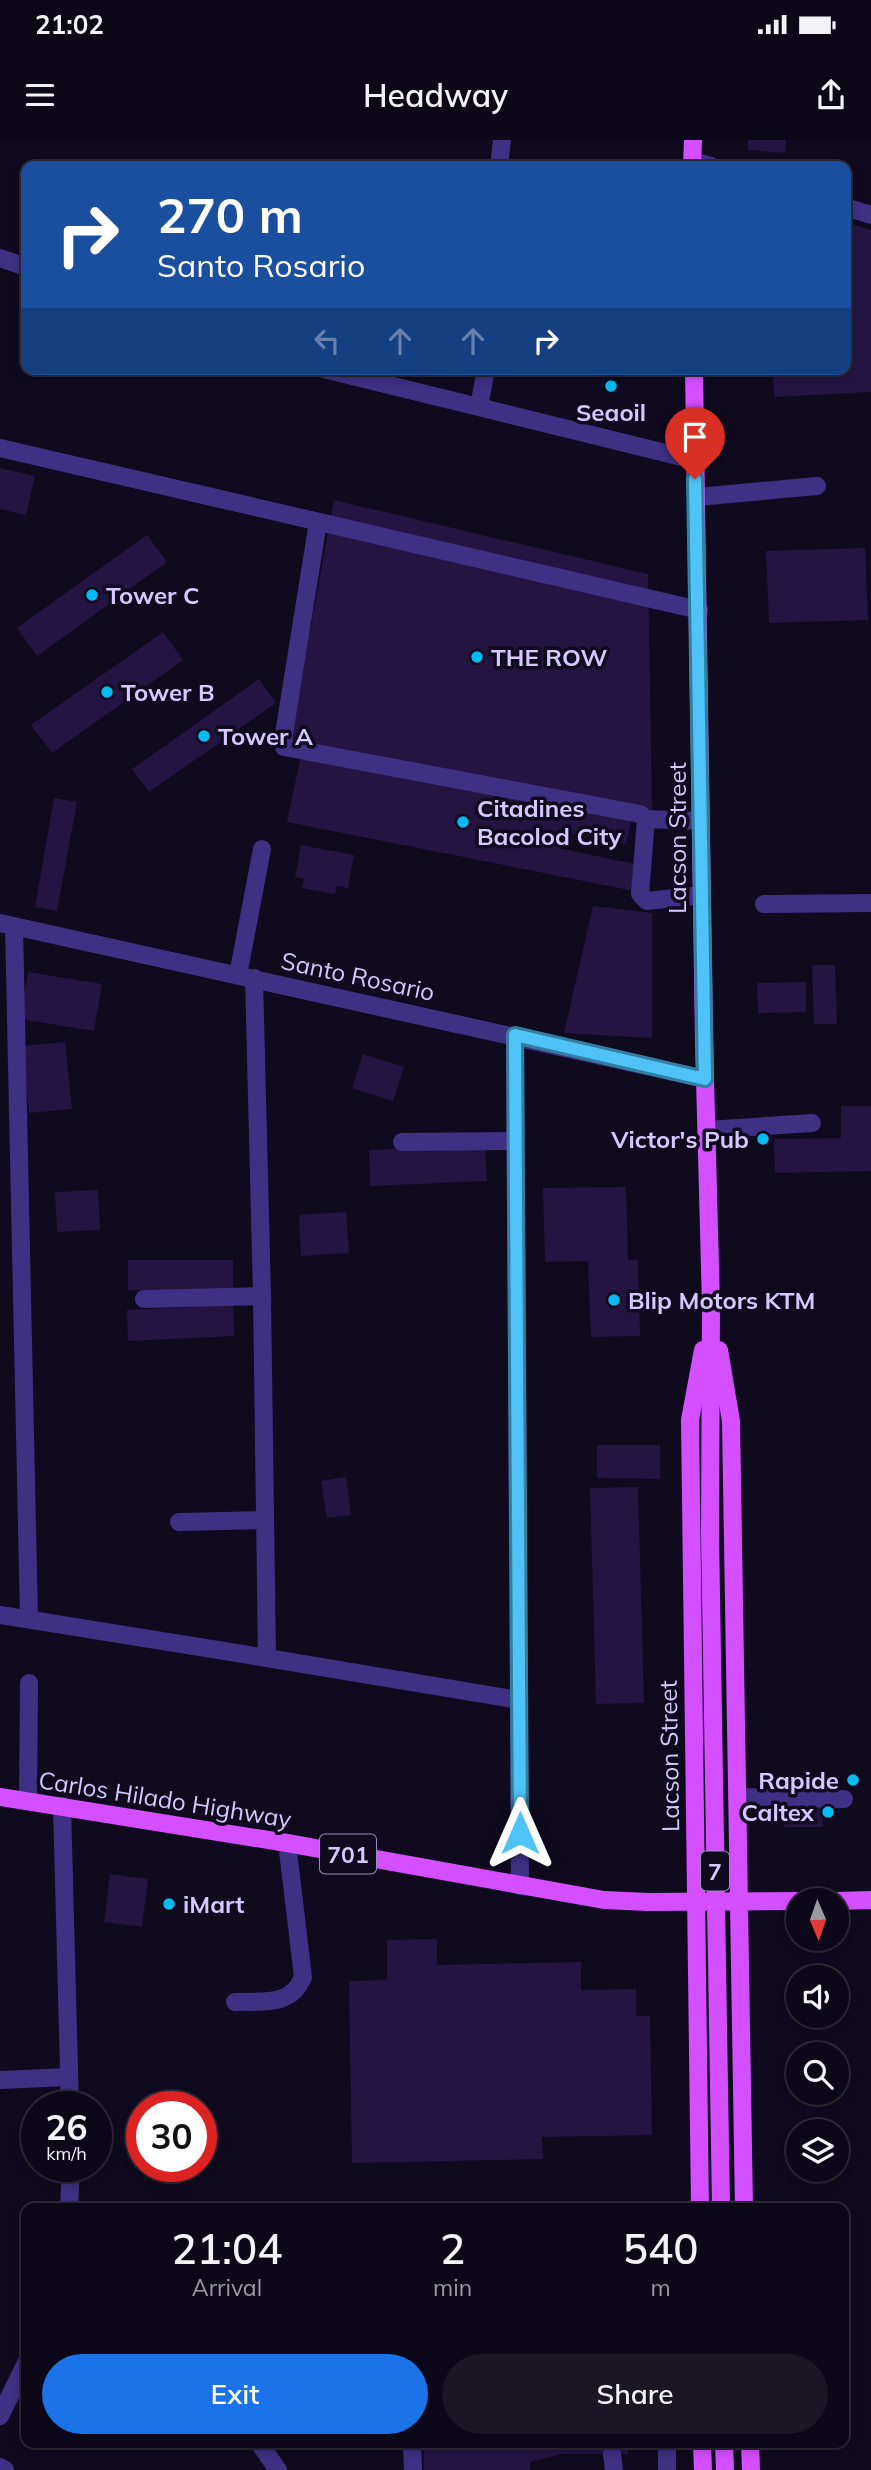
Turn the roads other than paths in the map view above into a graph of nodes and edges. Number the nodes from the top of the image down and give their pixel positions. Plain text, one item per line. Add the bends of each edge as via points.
1 (502, 140) edge
2 (693, 140) edge
3 (500, 161) edge
4 (692, 161) edge
5 (851, 209) edge
6 (871, 215) edge
7 (0, 258) edge
8 (21, 265) edge
9 (348, 375) edge
10 (485, 375) edge
11 (694, 375) edge
12 (479, 407) junction
13 (0, 447) edge
14 (694, 460) junction
15 (817, 486) dead end
16 (697, 497) junction
17 (318, 522) junction
18 (699, 610) junction
19 (646, 818) junction
20 (701, 821) junction
21 (262, 849) dead end
22 (702, 895) junction
23 (871, 903) edge
24 (764, 904) dead end
25 (7, 925) edge
26 (246, 977) junction
27 (515, 1035) junction
28 (705, 1079) junction
29 (812, 1123) dead end
30 (707, 1130) junction
31 (516, 1141) junction
32 (402, 1142) dead end
33 (262, 1296) junction
34 (144, 1298) dead end
35 (711, 1306) junction
36 (265, 1520) junction
37 (179, 1522) dead end
38 (0, 1615) edge
39 (29, 1619) junction
40 (267, 1658) junction
41 (29, 1684) dead end
42 (519, 1700) junction
43 (0, 1797) edge
44 (737, 1797) junction
45 (844, 1799) dead end
46 (28, 1801) junction
47 (62, 1806) junction
48 (287, 1843) junction
49 (520, 1886) junction
50 (849, 1900) edge
51 (871, 1900) edge
52 (786, 1901) edge
53 (696, 1902) junction
54 (738, 1902) junction
55 (235, 2002) dead end
56 (69, 2077) junction
57 (0, 2080) edge
58 (69, 2091) edge
59 (70, 2182) edge
60 (69, 2203) edge
61 (699, 2203) edge
62 (721, 2203) edge
63 (744, 2203) edge
64 (21, 2373) edge
65 (0, 2416) edge
66 (263, 2448) edge
67 (412, 2448) edge
68 (667, 2448) edge
69 (702, 2448) edge
70 (724, 2448) edge
71 (750, 2448) edge
72 (0, 2467) edge
73 (5, 2470) edge
74 (278, 2470) edge
75 (413, 2470) edge
76 (667, 2470) edge
77 (702, 2470) edge
78 (725, 2470) edge
79 (751, 2470) edge

1 - 3 street
2 - 4 main road
5 - 6 street
7 - 8 street
9 - 12 street
10 - 12 street
11 - 14 main road, Lacson Street / 7
12 - 14 street
13 - 17 street
14 - 16 main road, Lacson Street / 7
15 - 16 street
16 - 18 main road, Lacson Street / 7
17 - 18 street
17 - 19 street via 284,747
18 - 20 main road, Lacson Street / 7
19 - 20 street
19 - 22 street via 640,894 647,901
20 - 22 main road, Lacson Street / 7
21 - 26 street
22 - 28 main road, Lacson Street / 7
23 - 24 street
25 - 26 street, Santo Rosario
25 - 39 street
26 - 27 street, Santo Rosario
26 - 33 street
27 - 28 street, Santo Rosario
27 - 31 street
28 - 30 main road, Lacson Street / 7
29 - 30 street
30 - 35 main road, Lacson Street / 7
31 - 32 street
31 - 42 street
33 - 34 street
33 - 36 street
35 - 44 main road, Lacson Street / 7 via 731,1421
35 - 53 main road, Lacson Street / 7 via 690,1420
35 - 62 main road, Lacson Street / 7, bridge via 710,1534
36 - 37 street
36 - 40 street
38 - 39 street
39 - 40 street
40 - 42 street
41 - 46 street
42 - 49 street
43 - 46 main road, Carlos Hilado Highway / 701
44 - 45 street
44 - 54 main road, Lacson Street / 7
46 - 47 main road, Carlos Hilado Highway / 701
47 - 48 main road, Carlos Hilado Highway / 701
47 - 56 street
48 - 49 main road, Carlos Hilado Highway / 701
48 - 55 street via 303,1977 299,1989 289,1997
49 - 53 main road, Carlos Hilado Highway / 701 via 604,1900
50 - 51 main road
52 - 54 main road, Carlos Hilado Highway
53 - 54 main road, Carlos Hilado Highway
53 - 61 main road, Lacson Street / 7
54 - 63 main road, Lacson Street / 7
56 - 57 street
56 - 58 street
59 - 60 street
64 - 65 street
66 - 74 street
67 - 75 street
68 - 76 street
69 - 77 main road
70 - 78 main road
71 - 79 main road
72 - 73 street

